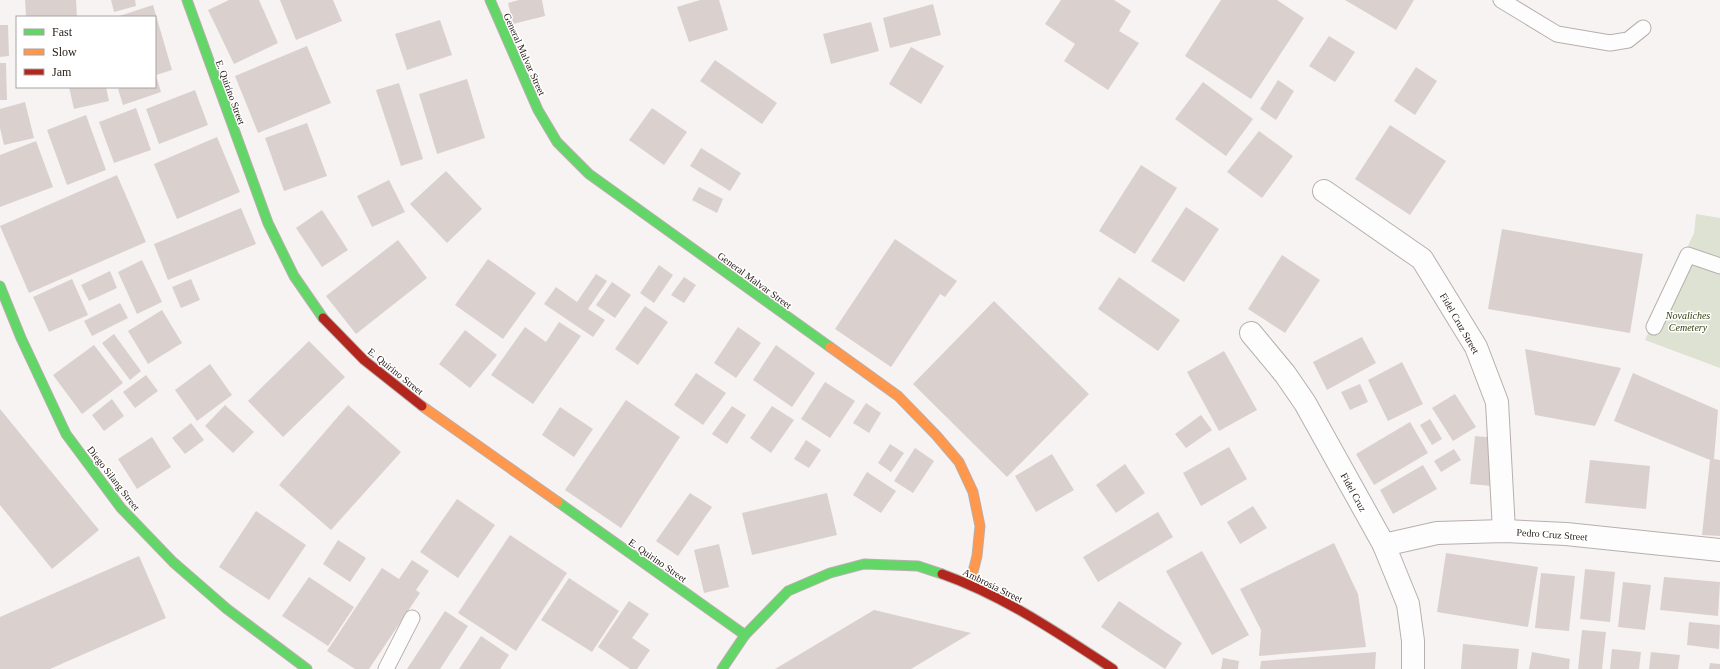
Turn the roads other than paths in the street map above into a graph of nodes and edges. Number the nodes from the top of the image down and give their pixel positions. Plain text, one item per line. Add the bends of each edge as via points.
1 (187, 0) edge
2 (490, 0) edge
3 (1501, 0) edge
4 (1643, 28) dead end
5 (1324, 191) dead end
6 (1720, 266) edge
7 (0, 286) edge
8 (1654, 327) dead end
9 (1250, 334) dead end
10 (1504, 531) junction
11 (1384, 545) junction
12 (1720, 550) edge
13 (970, 584) junction
14 (412, 618) dead end
15 (744, 635) junction
16 (307, 669) edge
17 (386, 669) edge
18 (722, 669) edge
19 (1113, 669) edge
20 (1413, 669) edge

1 - 15 street, E. Quirino Street via 261,207 304,292 331,327 369,365 407,395
2 - 13 street, General Malvar Street via 538,110 557,142 589,174 898,396 959,462 973,492 980,526 977,556
3 - 4 lane via 1557,34 1610,43 1628,40
5 - 10 street, Fidel Cruz Street via 1422,259 1476,347 1497,402
6 - 8 lane via 1688,254
7 - 16 street, Diego Silang Street via 66,434 121,508 174,562 221,604
9 - 11 street, Fidel Cruz via 1285,374 1305,403
10 - 11 street, Pedro Cruz Street via 1437,533
10 - 12 street, Pedro Cruz Street via 1566,534
11 - 20 street, Fidel Cruz via 1408,604 1413,641
13 - 15 street, Ambrosia Street via 918,566 864,564 830,573 788,591
13 - 19 street, Ambrosia Street via 1039,620
14 - 17 lane
15 - 18 street, Ambrosia Street

